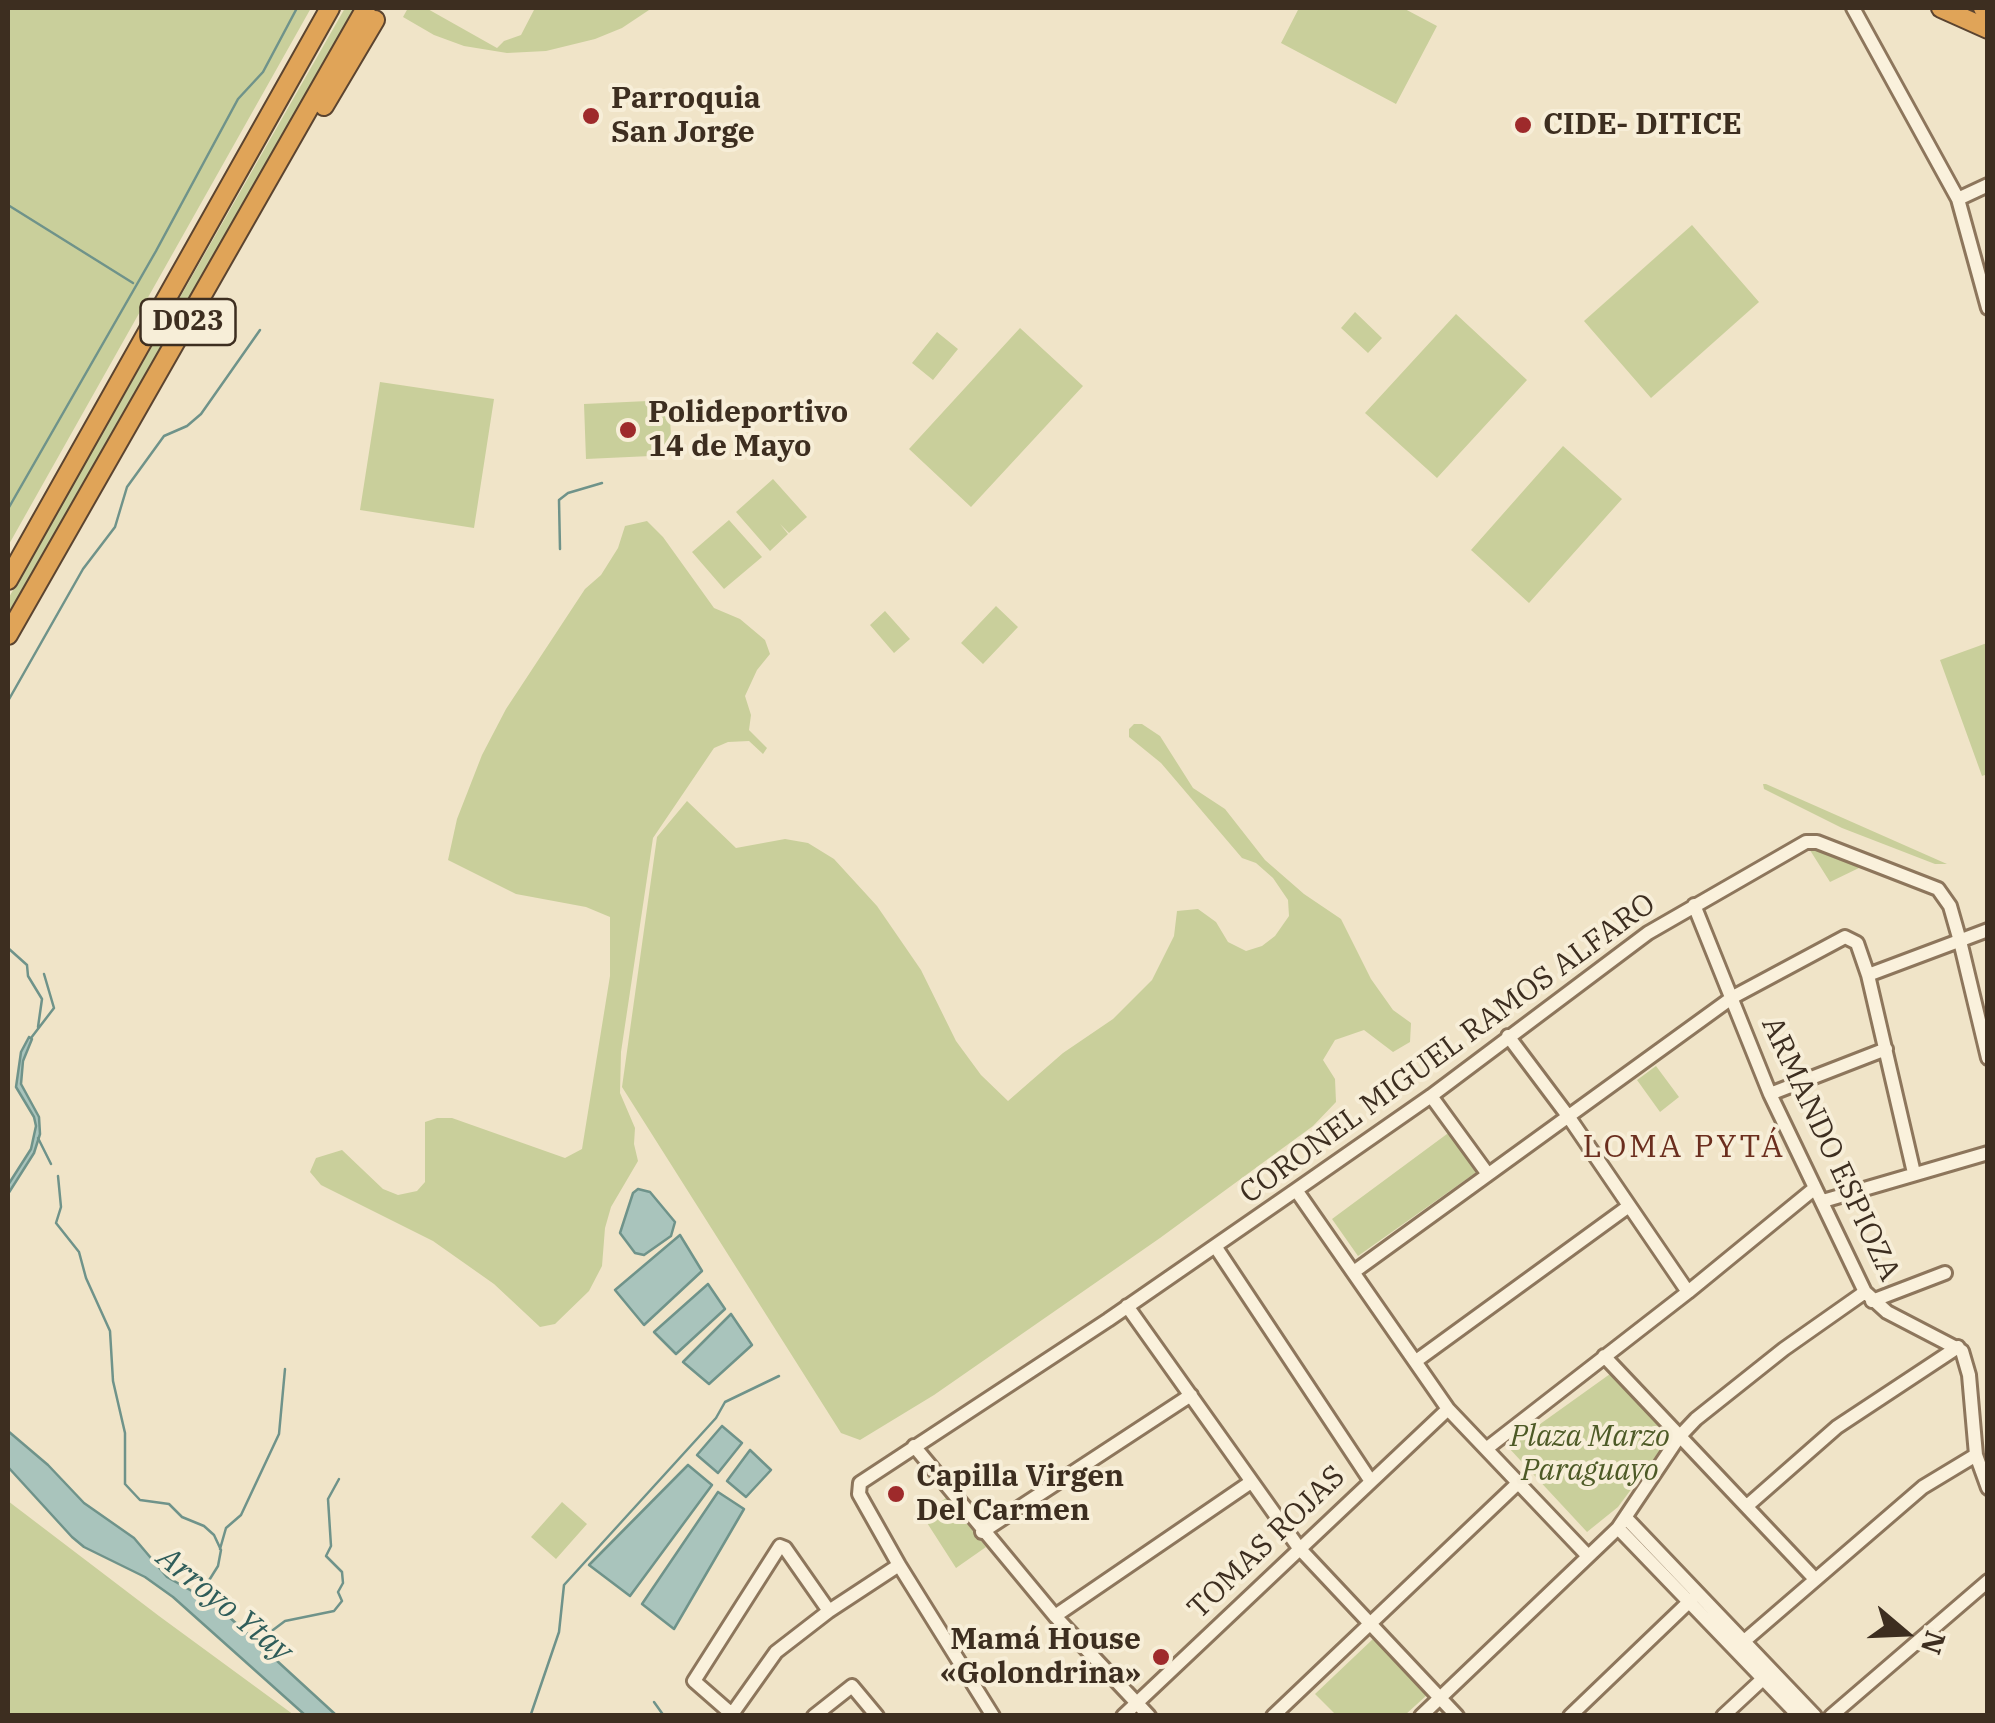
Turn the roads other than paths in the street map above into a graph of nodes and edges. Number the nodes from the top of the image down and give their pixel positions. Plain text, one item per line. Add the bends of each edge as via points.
1 (330, 8) edge
2 (1853, 8) edge
3 (1945, 10) edge
4 (374, 12) edge
5 (1988, 32) edge
6 (1988, 185) edge
7 (1958, 199) junction
8 (1988, 308) edge
9 (8, 580) edge
10 (8, 634) edge
11 (1694, 905) junction
12 (1988, 930) edge
13 (1960, 940) junction
14 (1868, 975) junction
15 (1733, 997) junction
16 (1508, 1036) junction
17 (1886, 1049) junction
18 (1988, 1058) edge
19 (1770, 1094) junction
20 (1430, 1096) junction
21 (1568, 1116) junction
22 (1988, 1152) edge
23 (1487, 1173) junction
24 (1914, 1173) junction
25 (1296, 1190) junction
26 (1819, 1194) junction
27 (1629, 1206) junction
28 (1215, 1246) junction
29 (1355, 1271) junction
30 (1944, 1273) dead end
31 (1688, 1292) junction
32 (1869, 1297) junction
33 (1128, 1306) junction
34 (1958, 1347) junction
35 (1604, 1356) junction
36 (1416, 1362) junction
37 (1190, 1395) junction
38 (1448, 1409) junction
39 (1678, 1436) junction
40 (914, 1446) junction
41 (1486, 1450) junction
42 (1976, 1455) junction
43 (1370, 1480) junction
44 (1250, 1482) junction
45 (1517, 1484) junction
46 (1988, 1488) edge
47 (1747, 1506) junction
48 (1622, 1523) junction
49 (982, 1532) junction
50 (1299, 1548) junction
51 (1588, 1556) junction
52 (899, 1565) junction
53 (1814, 1578) junction
54 (1988, 1581) edge
55 (1694, 1598) junction
56 (830, 1611) junction
57 (1055, 1616) junction
58 (1371, 1622) junction
59 (1739, 1645) junction
60 (1767, 1675) junction
61 (1439, 1698) junction
62 (1136, 1703) junction
63 (733, 1715) edge
64 (814, 1716) edge
65 (877, 1716) edge
66 (993, 1716) edge
67 (1122, 1716) edge
68 (1149, 1716) edge
69 (1273, 1716) edge
70 (1421, 1716) edge
71 (1457, 1716) edge
72 (1570, 1716) edge
73 (1723, 1716) edge
74 (1799, 1716) edge
75 (1815, 1716) edge
76 (1831, 1716) edge

1 - 9 highway, D023
2 - 7 street
3 - 5 highway
4 - 10 highway, D023
6 - 7 street
7 - 8 street
11 - 13 street, CORONEL MIGUEL RAMOS ALFARO via 1812,841 1938,889
11 - 15 street, ARMANDO ESPIOZA
11 - 16 street, CORONEL MIGUEL RAMOS ALFARO
12 - 13 street
13 - 14 street
13 - 18 street, CORONEL MIGUEL RAMOS ALFARO
14 - 15 street via 1859,947 1845,937
14 - 17 street
15 - 19 street, ARMANDO ESPIOZA
15 - 21 street
16 - 20 street, CORONEL MIGUEL RAMOS ALFARO
16 - 21 street
17 - 19 street
17 - 24 street
19 - 26 street, ARMANDO ESPIOZA
20 - 23 street
20 - 25 street, CORONEL MIGUEL RAMOS ALFARO
21 - 23 street
21 - 27 street
22 - 24 street
23 - 29 street
24 - 26 street
25 - 28 street, CORONEL MIGUEL RAMOS ALFARO
25 - 29 street
26 - 31 street
26 - 32 street, ARMANDO ESPIOZA
27 - 31 street
27 - 36 street
28 - 33 street, CORONEL MIGUEL RAMOS ALFARO
28 - 43 street
29 - 36 street
30 - 32 street
31 - 35 street
32 - 34 street, ARMANDO ESPIOZA
32 - 39 street via 1784,1349
33 - 37 street
33 - 40 street, CORONEL MIGUEL RAMOS ALFARO
34 - 42 street via 1969,1375
34 - 47 street via 1837,1427
35 - 39 street
35 - 41 street
36 - 38 street
37 - 44 street
37 - 49 street
38 - 41 street
38 - 43 street, TOMAS ROJAS
39 - 47 street
39 - 48 street
40 - 49 street
40 - 52 street, CORONEL MIGUEL RAMOS ALFARO via 860,1483 859,1494
41 - 45 street
42 - 46 street
42 - 53 street via 1923,1487
43 - 50 street, TOMAS ROJAS
44 - 50 street
44 - 57 street
45 - 51 street
45 - 58 street
47 - 53 street
48 - 51 street
48 - 55 street
49 - 57 street
50 - 58 street
50 - 62 street, TOMAS ROJAS
51 - 61 street
52 - 56 street
52 - 66 street
53 - 59 street
54 - 76 street
55 - 59 street
55 - 72 street
56 - 63 street via 776,1652
56 - 63 street via 780,1546 694,1681
57 - 62 street
58 - 61 street
58 - 69 street
59 - 60 street
60 - 73 street
60 - 74 street
60 - 75 street
61 - 70 street
61 - 71 street
62 - 67 street, TOMAS ROJAS
62 - 68 street
64 - 65 street via 852,1686

